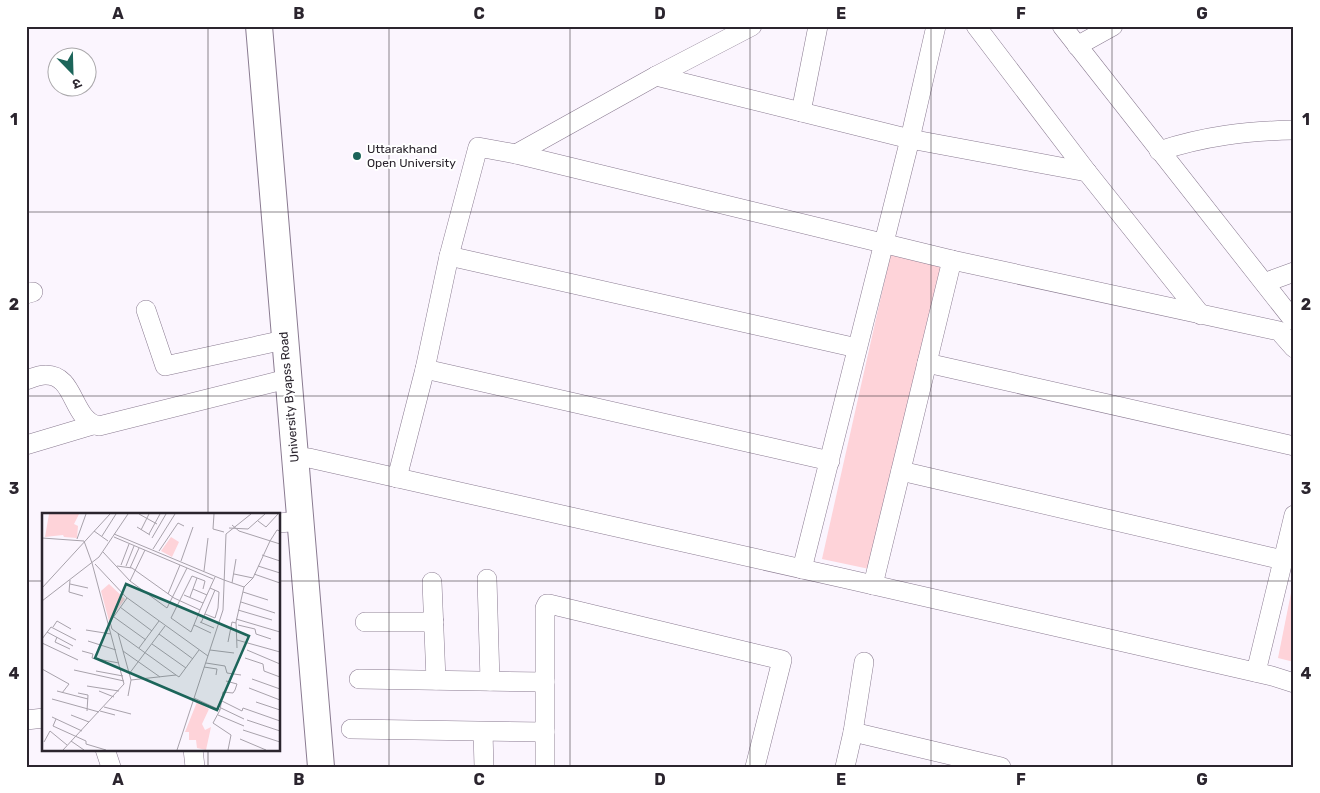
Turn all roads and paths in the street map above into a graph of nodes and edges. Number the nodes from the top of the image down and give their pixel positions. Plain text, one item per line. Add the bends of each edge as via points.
1 (259, 26) edge
2 (752, 26) edge
3 (818, 26) edge
4 (936, 26) edge
5 (976, 26) edge
6 (1062, 26) edge
7 (1113, 26) edge
8 (1077, 46) junction
9 (656, 76) junction
10 (801, 112) junction
11 (1294, 130) edge
12 (910, 139) junction
13 (1159, 151) junction
14 (516, 154) junction
15 (1088, 172) junction
16 (883, 244) junction
17 (449, 256) junction
18 (952, 260) junction
19 (1294, 272) edge
20 (1266, 285) junction
21 (146, 310) dead end
22 (1201, 315) junction
23 (1294, 321) edge
24 (284, 340) junction
25 (857, 348) junction
26 (1294, 348) edge
27 (926, 363) junction
28 (425, 369) junction
29 (287, 379) junction
30 (26, 380) edge
31 (94, 425) junction
32 (26, 445) edge
33 (1294, 446) edge
34 (302, 457) junction
35 (830, 461) junction
36 (901, 471) junction
37 (397, 478) junction
38 (1294, 515) edge
39 (289, 522) edge
40 (1283, 560) junction
41 (802, 569) junction
42 (487, 579) dead end
43 (432, 582) dead end
44 (873, 584) junction
45 (365, 622) dead end
46 (434, 622) junction
47 (864, 662) dead end
48 (1256, 672) junction
49 (359, 679) dead end
50 (436, 680) junction
51 (490, 681) junction
52 (545, 682) junction
53 (1294, 683) edge
54 (42, 718) edge
55 (26, 720) edge
56 (351, 729) dead end
57 (483, 732) junction
58 (545, 732) junction
59 (852, 732) junction
60 (105, 750) edge
61 (194, 750) edge
62 (111, 767) edge
63 (195, 767) edge
64 (321, 767) edge
65 (484, 767) edge
66 (545, 767) edge
67 (755, 767) edge
68 (845, 767) edge
69 (1001, 767) edge

1 - 24 main road, University Byapss Road
2 - 9 street
3 - 10 street
4 - 12 street
5 - 15 street
6 - 8 street
7 - 8 street
8 - 13 street
9 - 10 street
9 - 14 street
10 - 12 street
11 - 13 street via 1207,137
12 - 15 street
12 - 16 street
13 - 20 street
14 - 16 street
14 - 17 street via 478,147
15 - 22 street
16 - 18 street
16 - 25 street
17 - 25 street
17 - 28 street
18 - 22 street
18 - 27 street
19 - 20 street
20 - 23 street
21 - 24 street via 166,366
22 - 26 street via 1279,331
24 - 29 main road, University Byapss Road
25 - 35 street
27 - 33 street
27 - 36 street
28 - 35 street
28 - 37 street
29 - 31 street
29 - 34 main road, University Byapss Road
30 - 31 street via 44,374 62,379 86,420
31 - 32 street
34 - 37 street
34 - 39 main road, University Byapss Road
35 - 41 street
36 - 40 street
36 - 44 street
37 - 41 street
38 - 40 street
39 - 64 main road, University Byapss Road
40 - 48 street
41 - 44 street
42 - 51 street
43 - 46 street
44 - 48 street
45 - 46 street
46 - 50 street
47 - 59 street
48 - 53 street
49 - 50 street
50 - 51 street
51 - 52 street
52 - 58 street
52 - 67 street via 547,604 782,660
54 - 55 street
56 - 57 street
57 - 58 street
57 - 65 street
58 - 66 street
59 - 68 street
59 - 69 street
60 - 62 street
61 - 63 street

